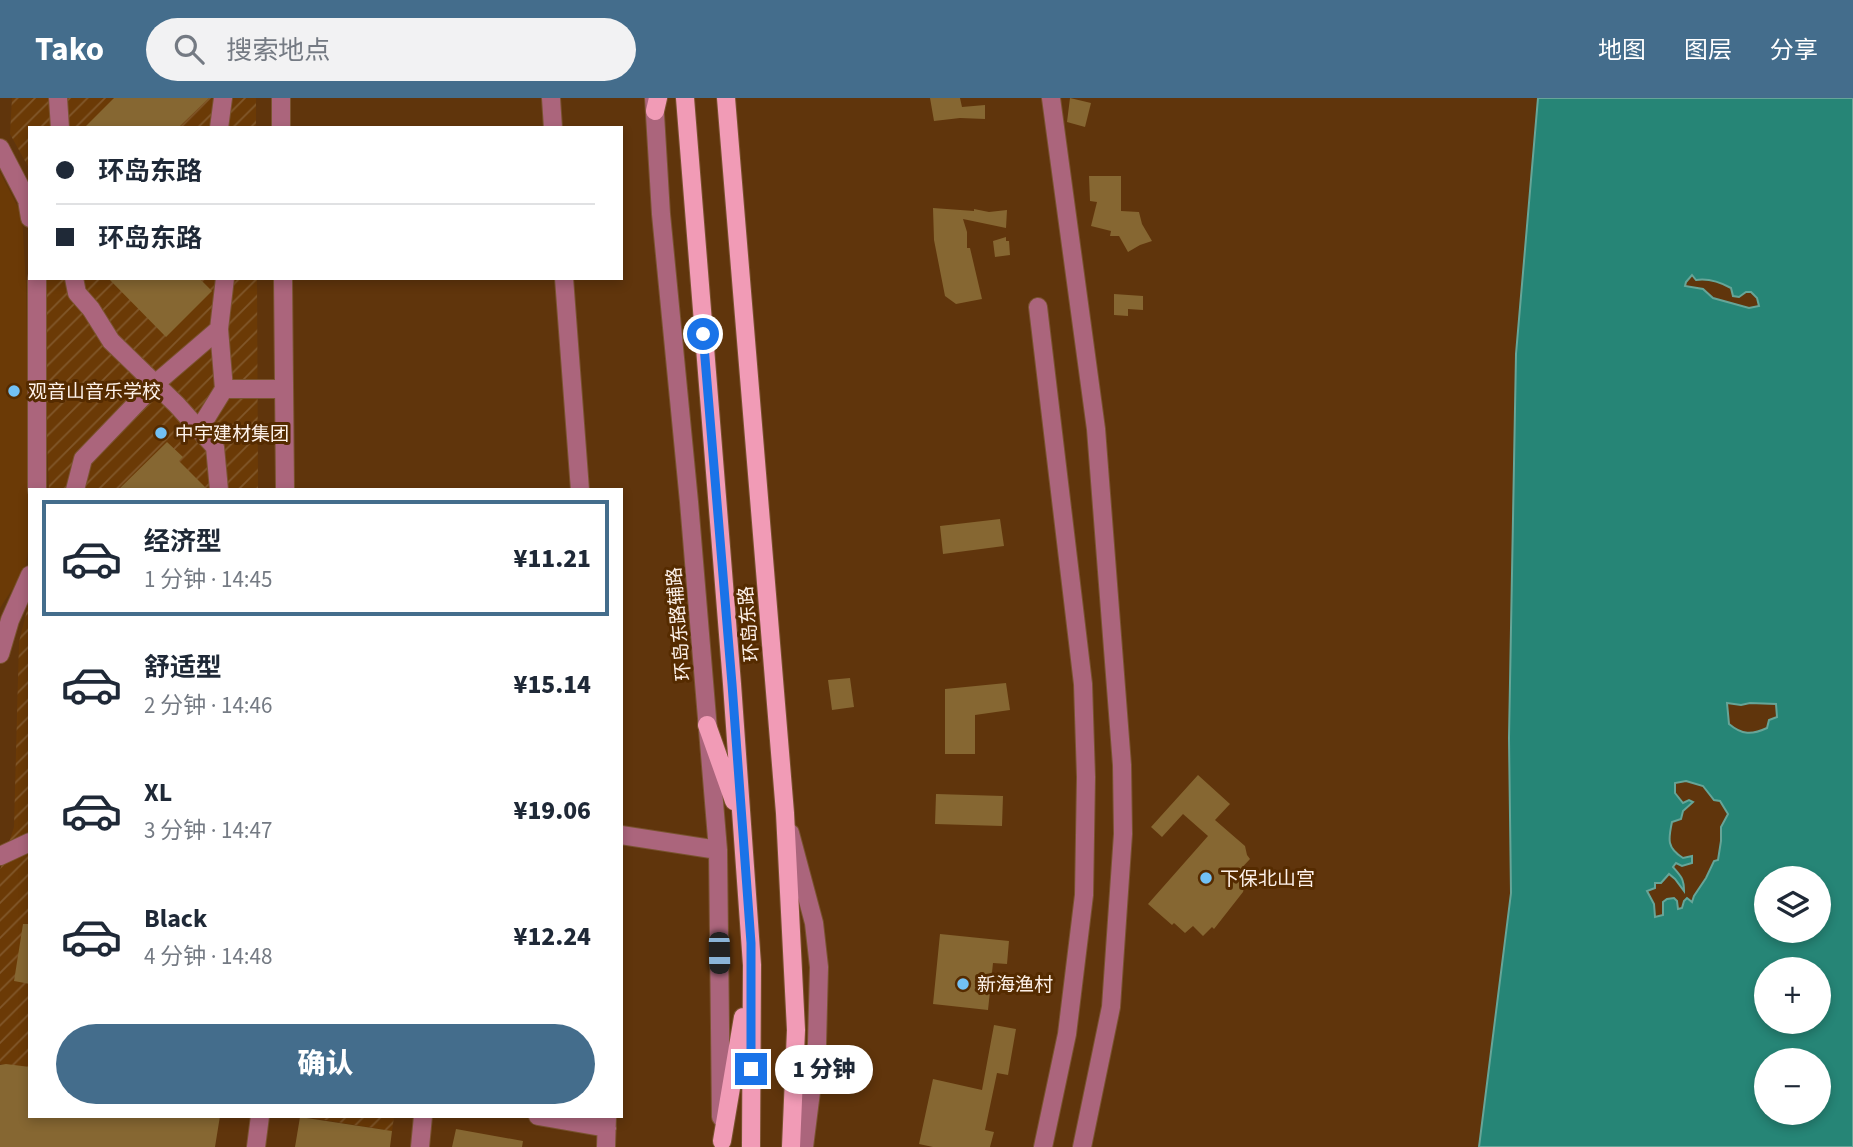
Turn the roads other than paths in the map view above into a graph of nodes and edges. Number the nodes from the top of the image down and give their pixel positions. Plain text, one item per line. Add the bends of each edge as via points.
1 (58, 98) edge
2 (223, 98) edge
3 (281, 98) edge
4 (551, 98) edge
5 (685, 98) edge
6 (726, 98) edge
7 (1051, 98) edge
8 (656, 102) edge
9 (60, 126) edge
10 (219, 126) edge
11 (281, 126) edge
12 (553, 126) edge
13 (0, 148) edge
14 (28, 206) edge
15 (37, 280) edge
16 (74, 280) edge
17 (225, 280) edge
18 (283, 280) edge
19 (565, 280) edge
20 (1038, 307) dead end
21 (219, 329) junction
22 (155, 384) junction
23 (224, 389) junction
24 (284, 389) junction
25 (194, 424) junction
26 (37, 488) edge
27 (76, 488) edge
28 (219, 488) edge
29 (285, 488) edge
30 (580, 488) edge
31 (28, 580) edge
32 (0, 654) edge
33 (707, 725) junction
34 (785, 813) junction
35 (742, 822) junction
36 (623, 835) edge
37 (28, 843) edge
38 (718, 850) junction
39 (0, 856) edge
40 (752, 965) junction
41 (260, 1118) edge
42 (423, 1118) edge
43 (561, 1118) edge
44 (607, 1122) edge
45 (721, 1144) edge
46 (256, 1147) edge
47 (420, 1147) edge
48 (606, 1147) edge
49 (751, 1147) edge
50 (791, 1147) edge
51 (804, 1147) edge
52 (1043, 1147) edge
53 (1082, 1147) edge

1 - 9 street
2 - 10 street
3 - 11 street
4 - 12 street
5 - 35 main road, 环岛东路
6 - 34 main road, 环岛东路
7 - 53 street via 1096,429 1122,765 1123,834 1111,1007
8 - 33 street, 环岛东路辅路
13 - 14 street
15 - 26 street
16 - 22 street via 77,293 111,341
17 - 21 street
18 - 24 street
19 - 30 street
20 - 52 street via 1083,684 1086,777 1084,895 1067,1034
21 - 22 street
21 - 23 street
22 - 25 street
22 - 27 street via 83,459
23 - 24 street
23 - 25 street via 203,423
24 - 29 street
25 - 28 street via 215,447
31 - 32 street
33 - 35 main road
33 - 38 street, 环岛东路辅路
34 - 50 main road, 环岛东路 via 796,1030
34 - 51 street via 814,923 819,967 817,1044
35 - 40 main road, 环岛东路
36 - 38 street
37 - 39 street
38 - 45 street, 环岛东路辅路
40 - 45 main road
40 - 49 main road, 环岛东路
41 - 46 street
42 - 47 street
43 - 44 street
44 - 48 street

